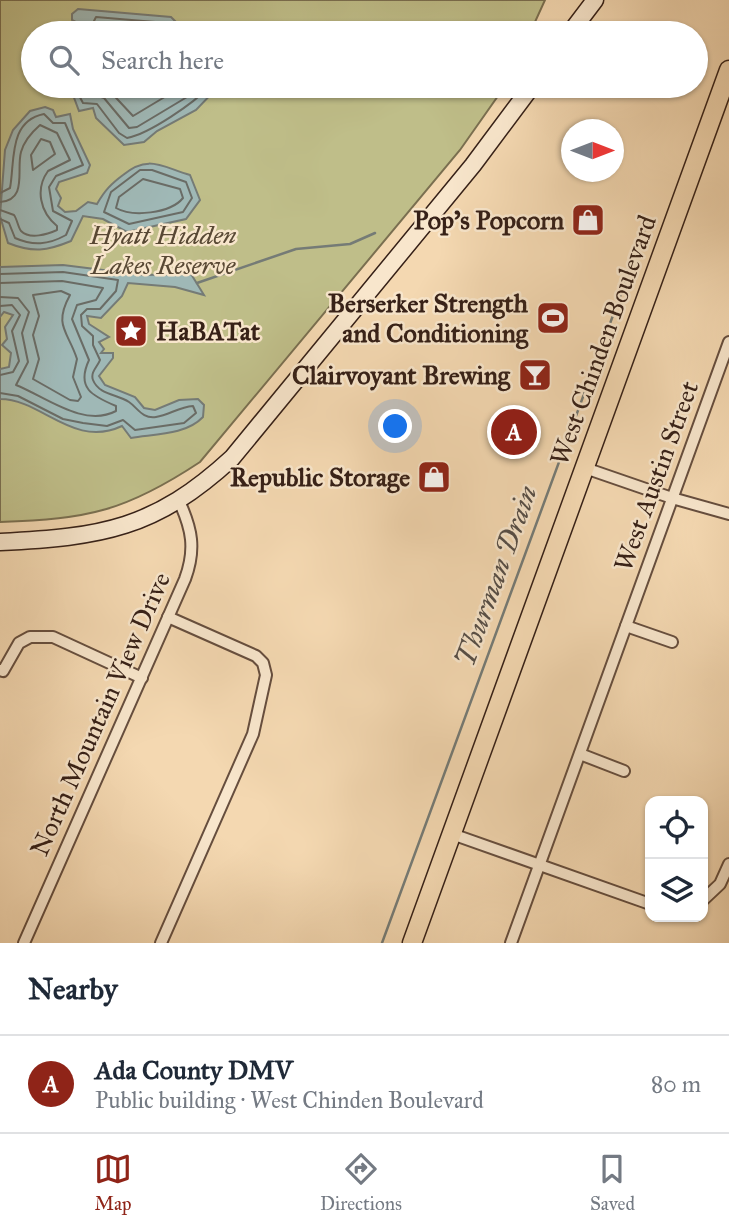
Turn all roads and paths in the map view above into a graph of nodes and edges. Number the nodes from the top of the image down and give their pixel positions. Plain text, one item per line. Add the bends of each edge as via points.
1 (595, 0) edge
2 (579, 21) edge
3 (729, 70) edge
4 (523, 98) edge
5 (729, 342) edge
6 (726, 363) edge
7 (585, 468) junction
8 (672, 499) junction
9 (179, 501) junction
10 (729, 514) edge
11 (0, 542) edge
12 (169, 617) junction
13 (626, 626) junction
14 (672, 642) dead end
15 (1, 672) edge
16 (142, 678) junction
17 (580, 754) junction
18 (624, 771) dead end
19 (452, 834) junction
20 (729, 864) edge
21 (539, 866) junction
22 (708, 895) edge
23 (645, 902) edge
24 (24, 943) edge
25 (161, 943) edge
26 (412, 943) edge
27 (511, 943) edge

1 - 2 main road
3 - 7 main road, West Chinden Boulevard
4 - 9 main road via 232,458
5 - 6 street, West Austin Street
6 - 8 street, West Austin Street
7 - 8 street
7 - 19 main road, West Chinden Boulevard
8 - 10 street
8 - 13 street, West Austin Street
9 - 11 main road via 98,534
9 - 12 street, North Mountain View Drive via 193,543 191,561
12 - 16 street, North Mountain View Drive
12 - 25 street via 256,656 266,675 253,734
13 - 14 street
13 - 17 street, West Austin Street
15 - 16 street via 19,643 42,636
16 - 24 street, North Mountain View Drive
17 - 18 street
17 - 21 street, West Austin Street
19 - 21 street
19 - 26 main road, West Chinden Boulevard
20 - 22 street via 720,884
21 - 23 street
21 - 27 street, West Austin Street

